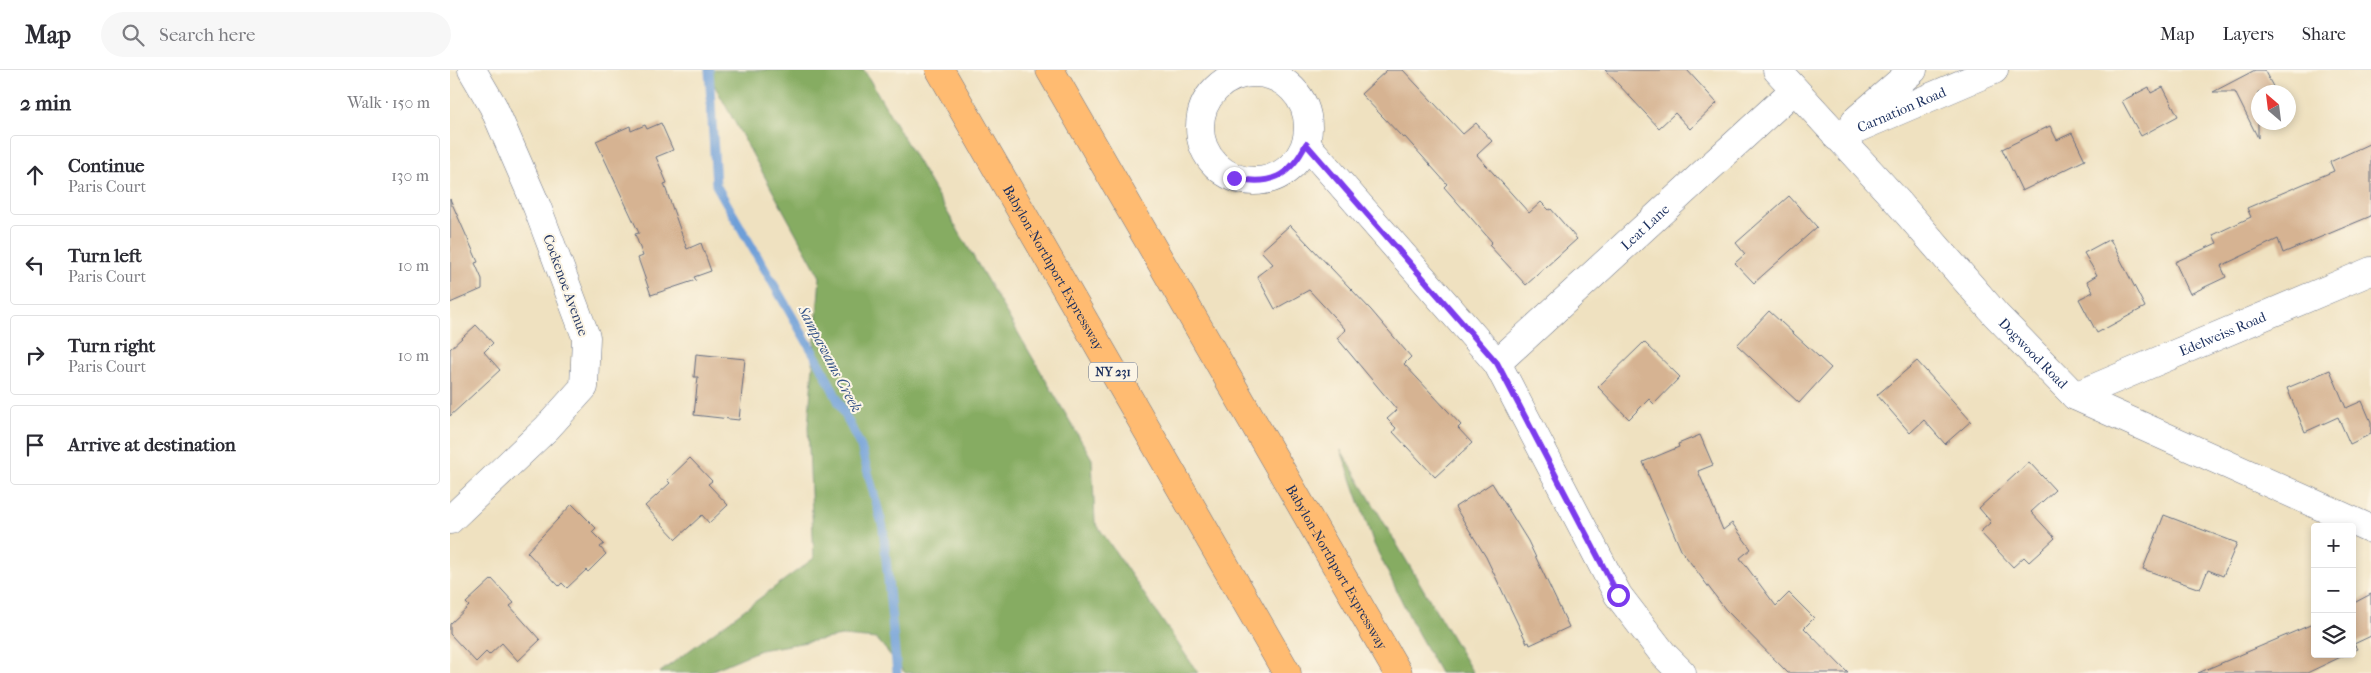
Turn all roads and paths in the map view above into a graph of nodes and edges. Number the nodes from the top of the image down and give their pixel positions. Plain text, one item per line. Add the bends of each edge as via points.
1 (472, 70) edge
2 (940, 70) edge
3 (1050, 70) edge
4 (1913, 70) edge
5 (1994, 70) edge
6 (1785, 80) edge
7 (1837, 137) junction
8 (1306, 144) dead end
9 (2371, 271) edge
10 (1497, 363) junction
11 (2075, 396) junction
12 (450, 520) edge
13 (2371, 529) edge
14 (1287, 673) edge
15 (1398, 673) edge
16 (1682, 673) edge

1 - 12 street, Cockenoe Avenue via 493,106 537,207 586,337 584,387 547,428
2 - 14 main road, Babylon-Northport Expressway / NY 231
3 - 15 main road, Babylon-Northport Expressway
4 - 7 street
5 - 7 street, Carnation Road
6 - 7 street, Dogwood Road
6 - 10 street, Leat Lane
7 - 11 street, Dogwood Road via 1996,315
8 - 10 street
9 - 11 street, Edelweiss Road
10 - 16 street via 1618,595
11 - 13 street, Dogwood Road

